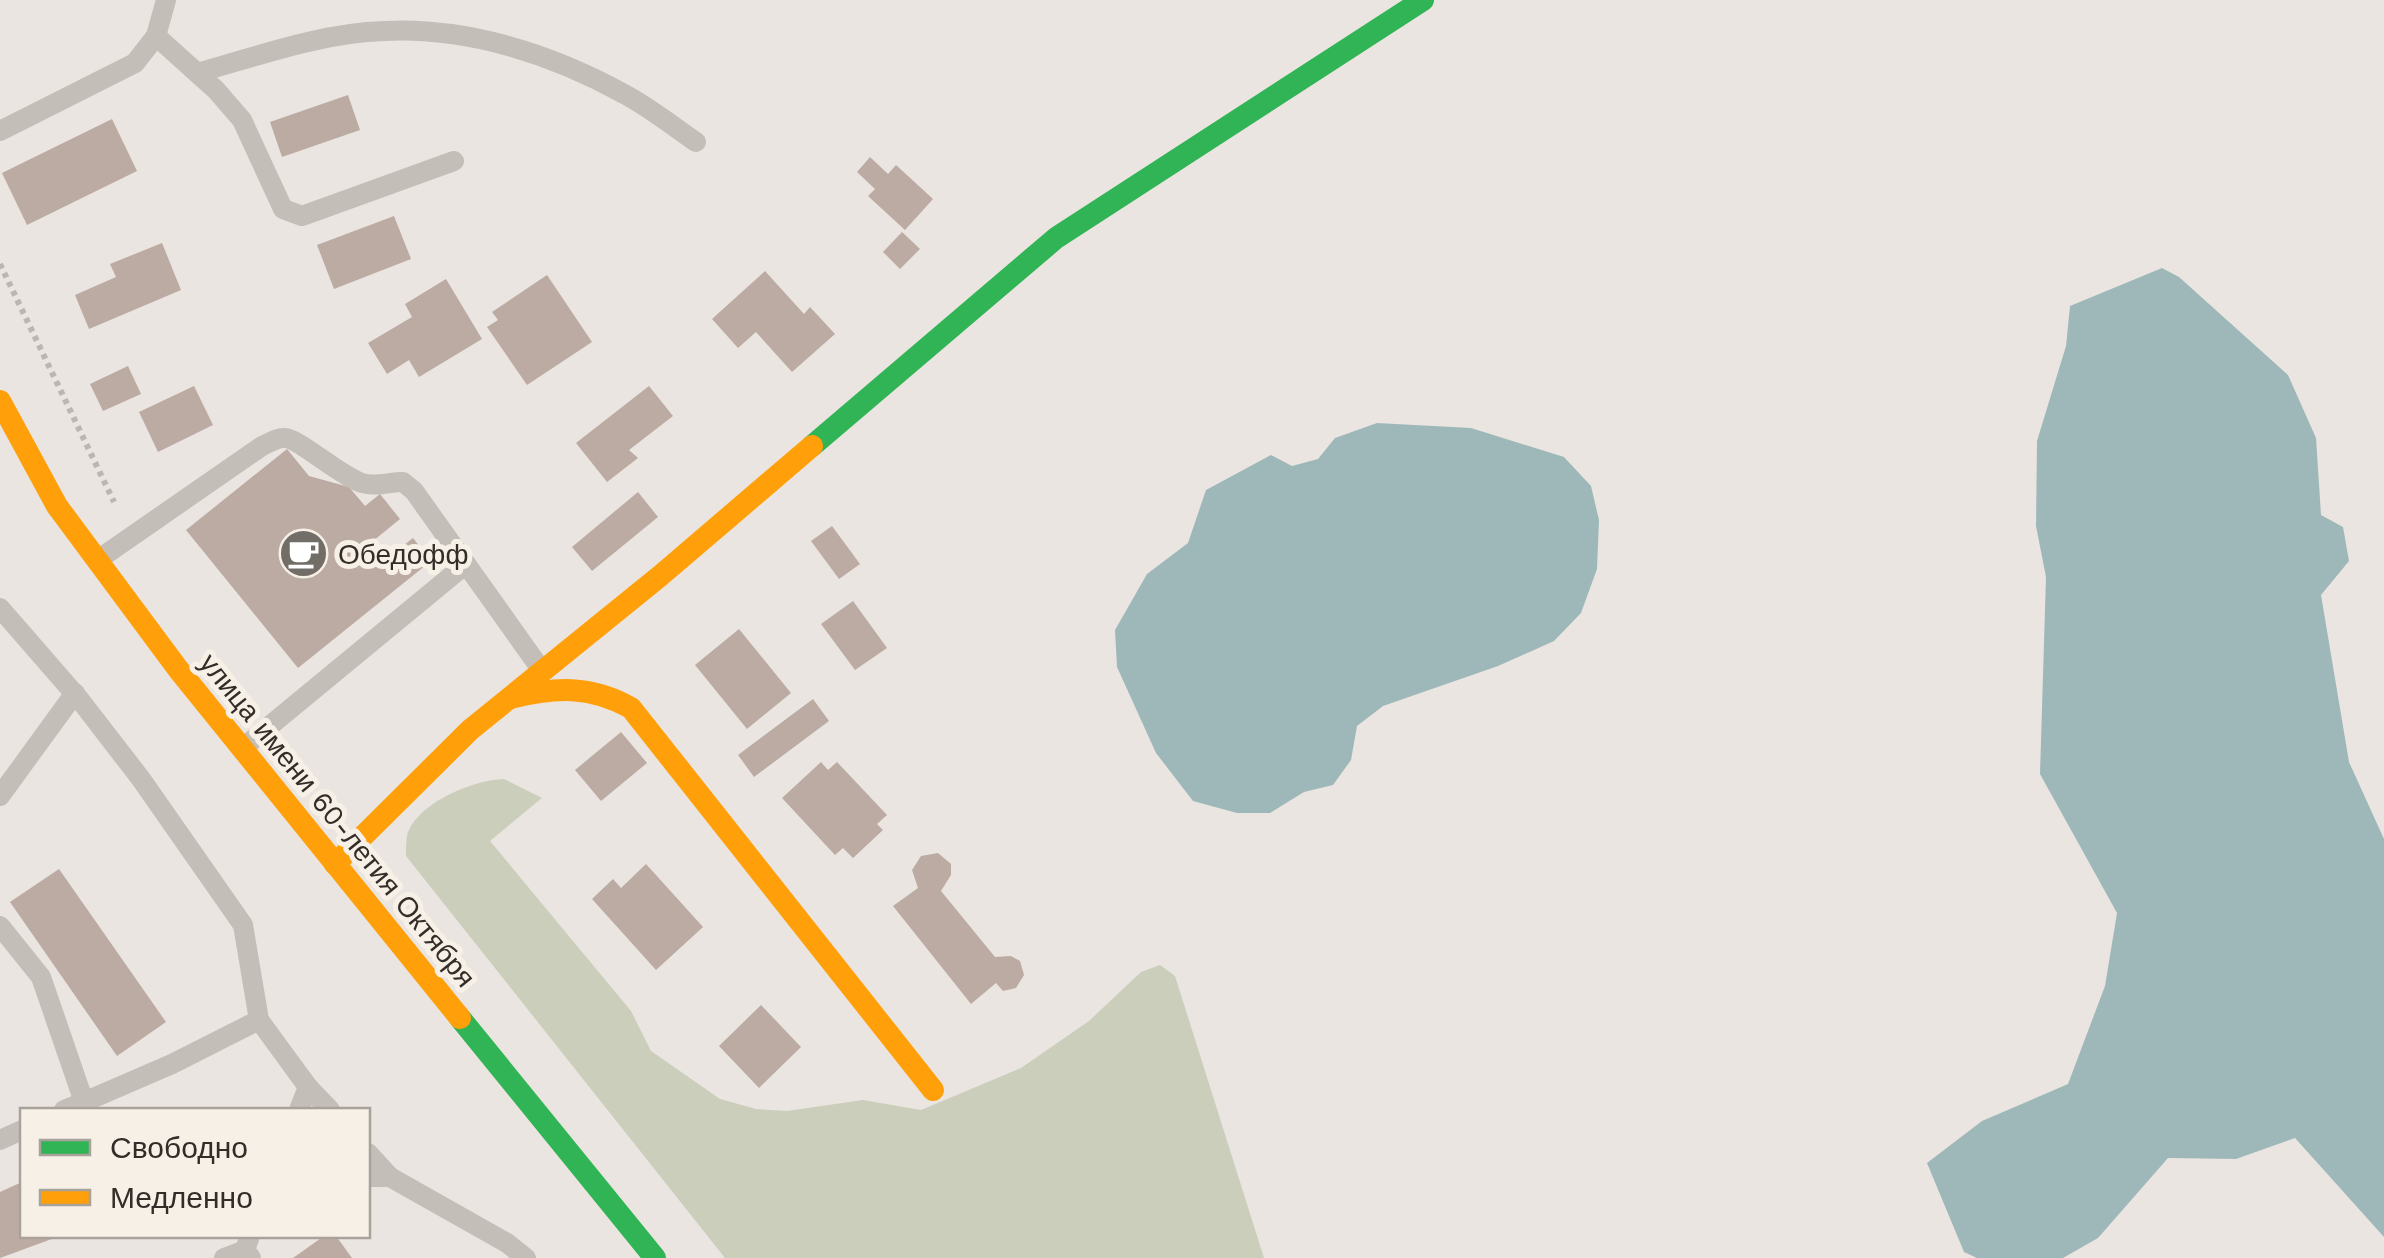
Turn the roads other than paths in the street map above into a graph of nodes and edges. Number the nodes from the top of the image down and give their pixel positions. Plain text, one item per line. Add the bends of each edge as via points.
1 (166, 0) edge
2 (1423, 0) edge
3 (156, 36) junction
4 (198, 73) junction
5 (0, 131) edge
6 (696, 142) dead end
7 (454, 161) dead end
8 (0, 402) edge
9 (98, 560) junction
10 (466, 564) junction
11 (0, 608) edge
12 (542, 671) junction
13 (75, 694) junction
14 (510, 698) junction
15 (242, 748) junction
16 (0, 796) edge
17 (334, 864) junction
18 (0, 926) edge
19 (259, 1020) junction
20 (308, 1087) junction
21 (933, 1090) dead end
22 (74, 1106) edge
23 (300, 1108) edge
24 (328, 1108) edge
25 (370, 1155) edge
26 (370, 1178) edge
27 (390, 1178) junction
28 (249, 1248) edge
29 (224, 1258) edge
30 (526, 1258) edge
31 (655, 1258) edge

1 - 3 lane
2 - 12 street via 1056,238
3 - 4 lane
3 - 5 lane via 134,63
4 - 6 lane via 383,30 466,33 626,94
4 - 7 lane via 242,120 283,209 302,216
8 - 9 street, улица имени 60-летия Октября via 58,506
9 - 10 lane via 282,437 359,482 402,482
9 - 15 street, улица имени 60-летия Октября
10 - 12 lane
10 - 15 lane
11 - 13 lane
12 - 14 street
13 - 16 lane
13 - 19 lane via 243,925
14 - 17 street
14 - 21 street via 579,687 631,708
15 - 17 street, улица имени 60-летия Октября
17 - 31 street, улица имени 60-летия Октября
18 - 22 lane via 40,977
19 - 20 lane
19 - 22 lane
20 - 23 lane
20 - 24 lane
25 - 27 lane
26 - 27 lane
27 - 30 lane
28 - 29 lane

